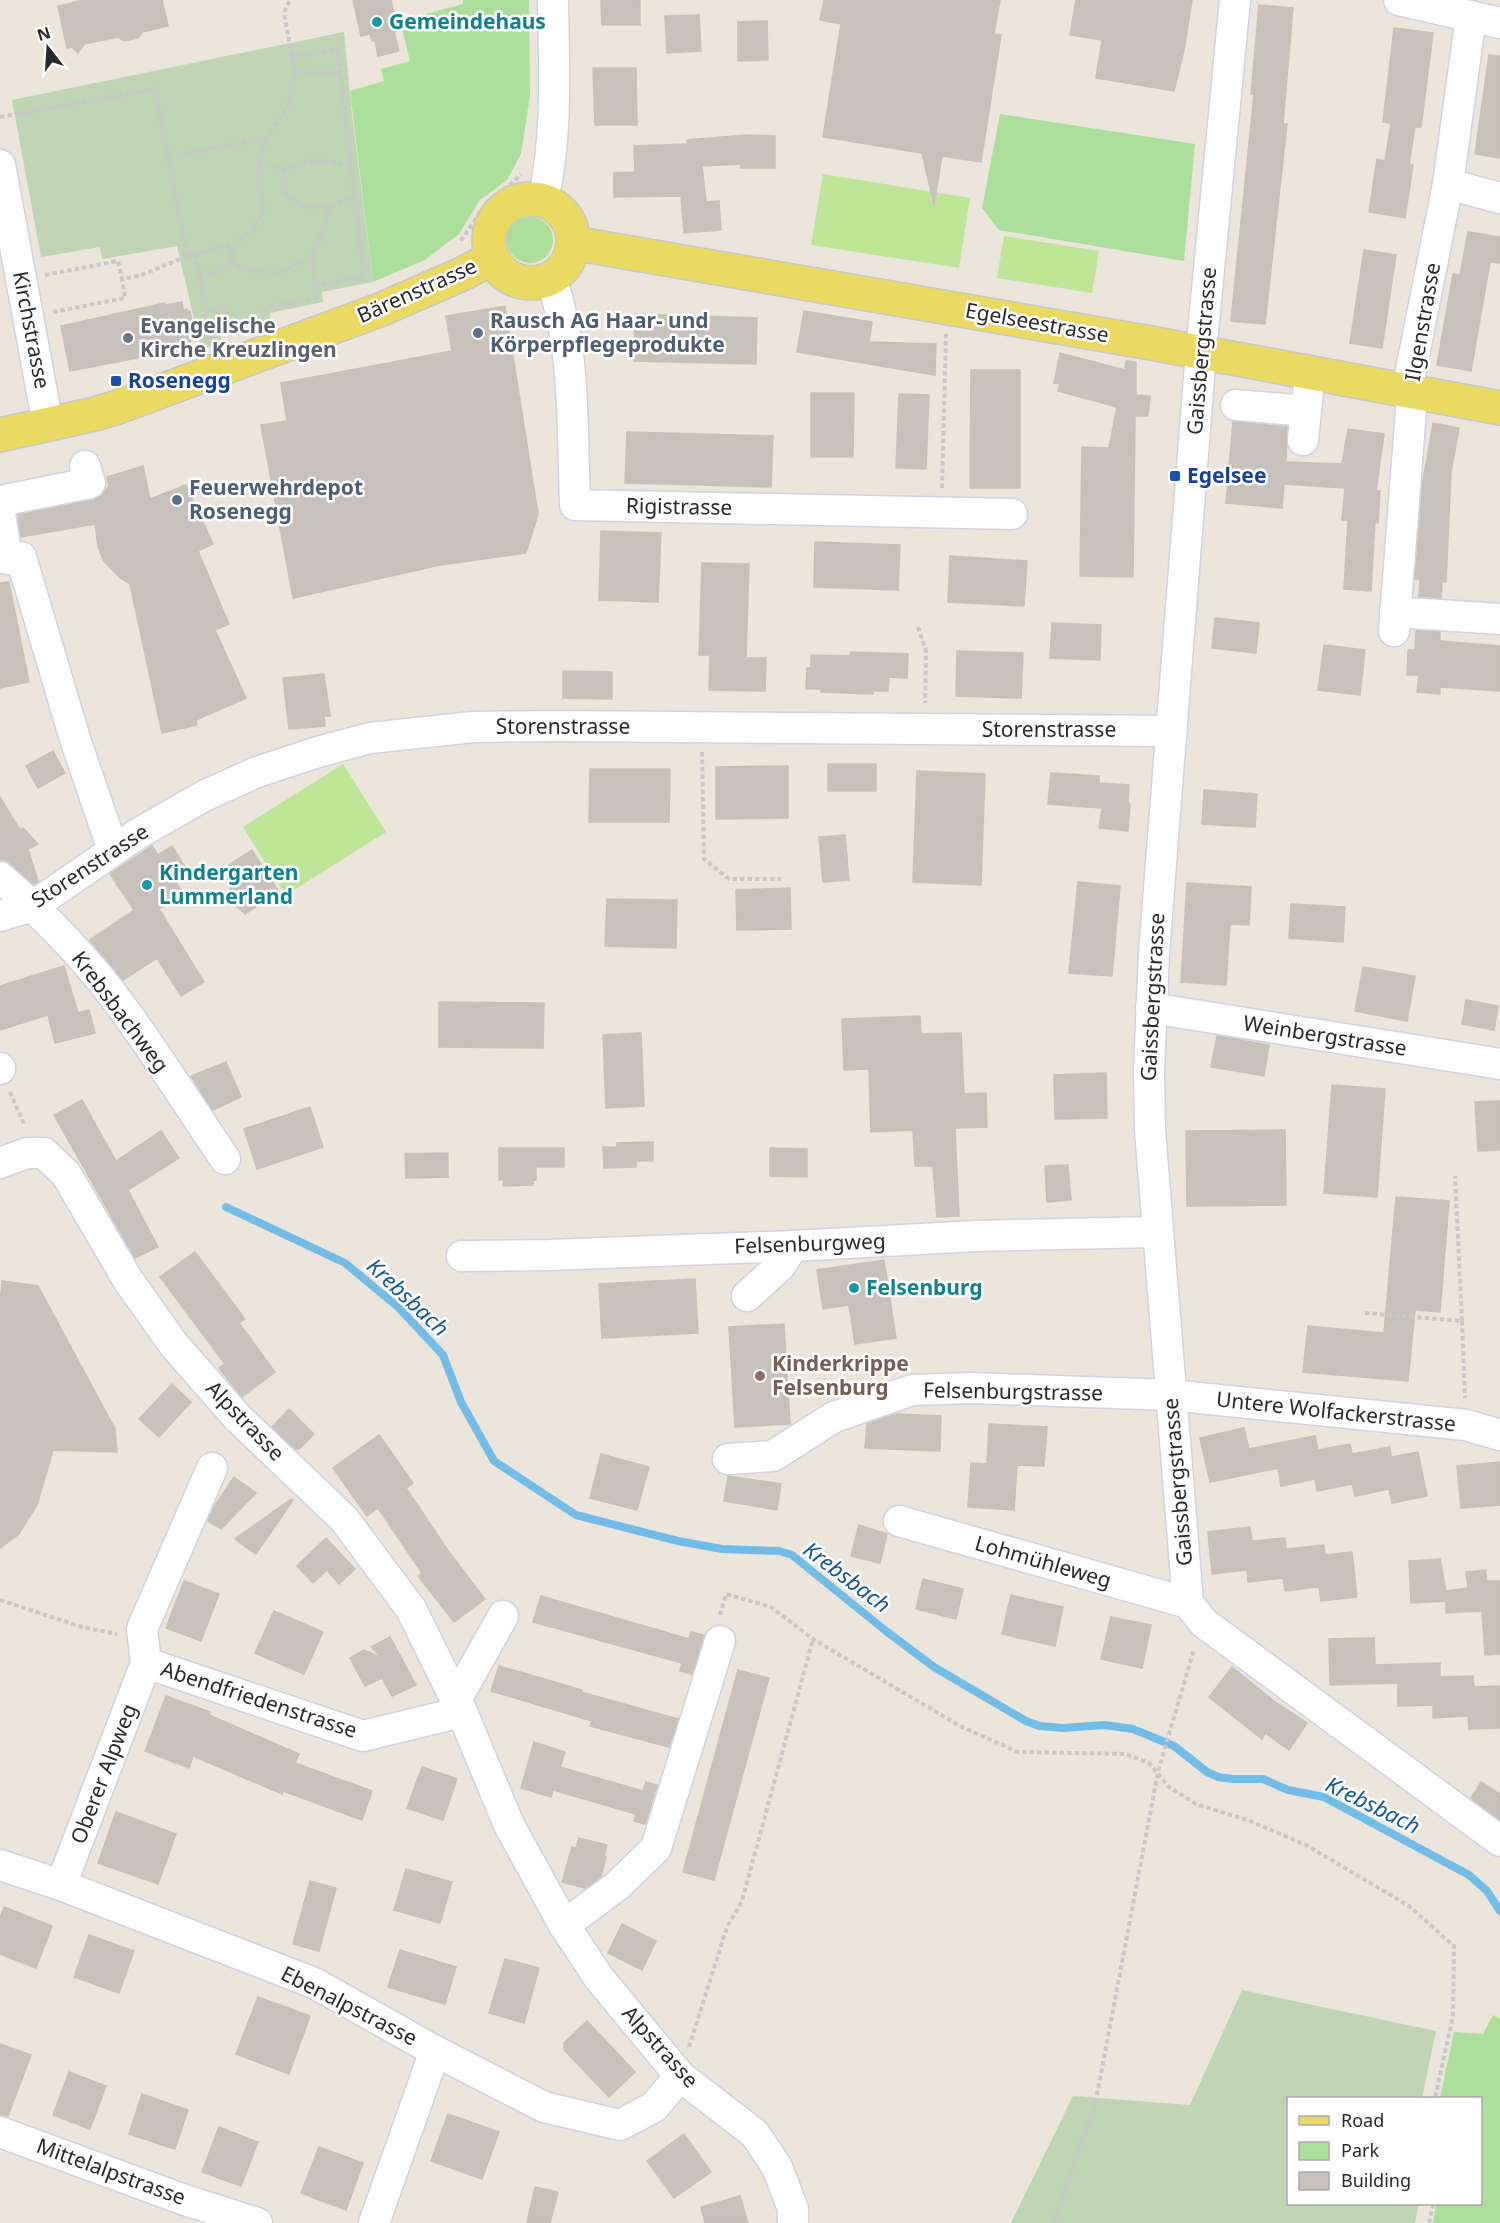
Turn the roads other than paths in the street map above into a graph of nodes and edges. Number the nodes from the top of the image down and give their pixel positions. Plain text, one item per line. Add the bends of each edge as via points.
1 (553, 0) edge
2 (1235, 0) edge
3 (1399, 0) edge
4 (1471, 16) junction
5 (1500, 23) edge
6 (0, 165) edge
7 (1448, 184) junction
8 (1500, 198) edge
9 (543, 200) junction
10 (573, 243) junction
11 (493, 258) junction
12 (13, 274) edge
13 (551, 278) junction
14 (1201, 352) junction
15 (1310, 373) junction
16 (1411, 391) junction
17 (1236, 405) dead end
18 (1500, 408) edge
19 (48, 425) junction
20 (0, 435) edge
21 (85, 466) dead end
22 (0, 501) edge
23 (0, 513) edge
24 (1012, 514) dead end
25 (1500, 619) edge
26 (1172, 730) junction
27 (114, 850) junction
28 (0, 877) edge
29 (33, 906) junction
30 (0, 916) edge
31 (1151, 1008) junction
32 (1500, 1064) edge
33 (13, 1158) edge
34 (225, 1159) dead end
35 (1157, 1232) junction
36 (793, 1246) junction
37 (462, 1256) dead end
38 (747, 1296) dead end
39 (1170, 1395) junction
40 (1500, 1435) edge
41 (728, 1459) dead end
42 (212, 1468) dead end
43 (899, 1521) dead end
44 (1196, 1613) junction
45 (503, 1616) dead end
46 (720, 1641) dead end
47 (146, 1663) junction
48 (459, 1706) junction
49 (1500, 1841) edge
50 (0, 1865) edge
51 (61, 1885) junction
52 (564, 1925) junction
53 (435, 2051) junction
54 (680, 2076) junction
55 (0, 2132) edge
56 (257, 2223) edge
57 (374, 2223) edge
58 (793, 2223) edge

1 - 9 street via 551,163
2 - 14 street, Gaissbergstrasse
3 - 4 street
4 - 5 street
4 - 7 street, Ilgenstrasse
6 - 12 street, Kirchstrasse
7 - 8 street
7 - 16 street, Ilgenstrasse via 1410,375
9 - 10 main road via 566,216
9 - 11 main road via 516,201 500,213 490,231
10 - 13 main road via 570,257
10 - 14 main road, Egelseestrasse
11 - 13 main road via 500,269 524,282
11 - 19 main road, Bärenstrasse via 382,309 121,406
12 - 19 street, Kirchstrasse
13 - 24 street, Rigistrasse via 568,360 575,506
14 - 15 main road, Egelseestrasse
14 - 26 street, Gaissbergstrasse
15 - 16 main road, Egelseestrasse
15 - 17 street via 1305,426
16 - 18 main road, Egelseestrasse
16 - 25 street, Ilgenstrasse via 1394,621
19 - 20 main road, Bärenstrasse
21 - 22 street via 90,483
23 - 27 street via 7,559 21,557 75,739
26 - 27 street, Storenstrasse via 473,727 370,738 257,771 204,796
26 - 31 street, Gaissbergstrasse
27 - 29 street, Storenstrasse
28 - 29 street, Krebsbachweg
29 - 30 street, Storenstrasse
29 - 34 street, Krebsbachweg via 122,1007
31 - 32 street, Weinbergstrasse
31 - 35 street, Gaissbergstrasse via 1150,1130
33 - 48 street, Alpstrasse via 44,1153 66,1174 128,1280 174,1345 238,1418 344,1519 411,1609
35 - 36 street, Felsenburgweg via 998,1235
35 - 39 street, Gaissbergstrasse
36 - 37 street, Felsenburgweg
36 - 38 street via 780,1266
39 - 40 street, Untere Wolfackerstrasse via 1466,1425
39 - 41 street, Felsenburgstrasse via 971,1388 912,1390 834,1418 773,1456
39 - 44 street, Gaissbergstrasse
42 - 47 street via 142,1629
43 - 44 street, Lohmühleweg
44 - 49 street
45 - 48 street
46 - 52 street via 656,1848 617,1886
47 - 48 street, Abendfriedenstrasse via 363,1736
47 - 51 street, Oberer Alpweg
48 - 52 street, Alpstrasse via 509,1825
50 - 51 street, Ebenalpstrasse
51 - 53 street, Ebenalpstrasse via 314,1983
52 - 54 street, Alpstrasse via 598,1978
53 - 54 street, Ebenalpstrasse via 544,2107 620,2125 654,2107
53 - 57 street
54 - 58 street, Alpstrasse via 754,2134 777,2167 793,2209
55 - 56 street, Mittelalpstrasse

